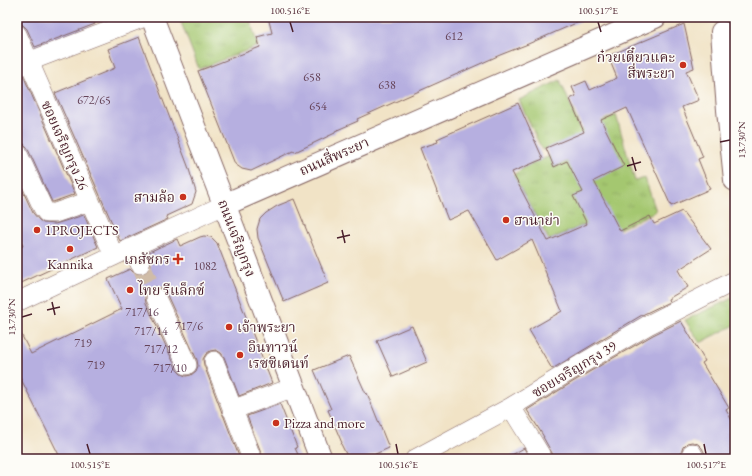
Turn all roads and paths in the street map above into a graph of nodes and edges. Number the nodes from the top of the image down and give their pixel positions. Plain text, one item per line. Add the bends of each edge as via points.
1 (145, 17) edge
2 (152, 17) edge
3 (655, 17) edge
4 (626, 23) edge
5 (721, 24) edge
6 (17, 34) edge
7 (23, 64) edge
8 (735, 92) edge
9 (17, 152) edge
10 (735, 180) edge
11 (90, 201) junction
12 (224, 205) junction
13 (133, 247) junction
14 (114, 256) junction
15 (140, 264) tunnel mouth
16 (734, 281) dead end
17 (156, 298) tunnel mouth
18 (17, 302) edge
19 (214, 361) dead end
20 (188, 365) dead end
21 (294, 387) junction
22 (511, 407) junction
23 (232, 410) junction
24 (252, 459) edge
25 (321, 459) edge
26 (415, 459) edge
27 (543, 459) edge

1 - 7 street
2 - 12 main road, ถนนเจริญกรุง
3 - 4 main road, ถนนสี่พระยา
4 - 12 main road, ถนนสี่พระยา
5 - 8 main road
5 - 10 main road
6 - 7 street, ซอยเจริญกรุง 26
7 - 11 street, ซอยเจริญกรุง 26
9 - 11 street via 47,213 55,213
11 - 14 street, ซอยเจริญกรุง 26
12 - 13 street, ถนนสี่พระยา
12 - 21 main road, ถนนเจริญกรุง
13 - 14 street, ถนนสี่พระยา
13 - 15 street
14 - 18 street, ถนนสี่พระยา
16 - 22 street, ซอยเจริญกรุง 39 via 642,329
17 - 20 street
19 - 23 street
21 - 23 street
21 - 25 main road, ถนนเจริญกรุง
22 - 26 street, ซอยเจริญกรุง 39
22 - 27 street
23 - 24 street

